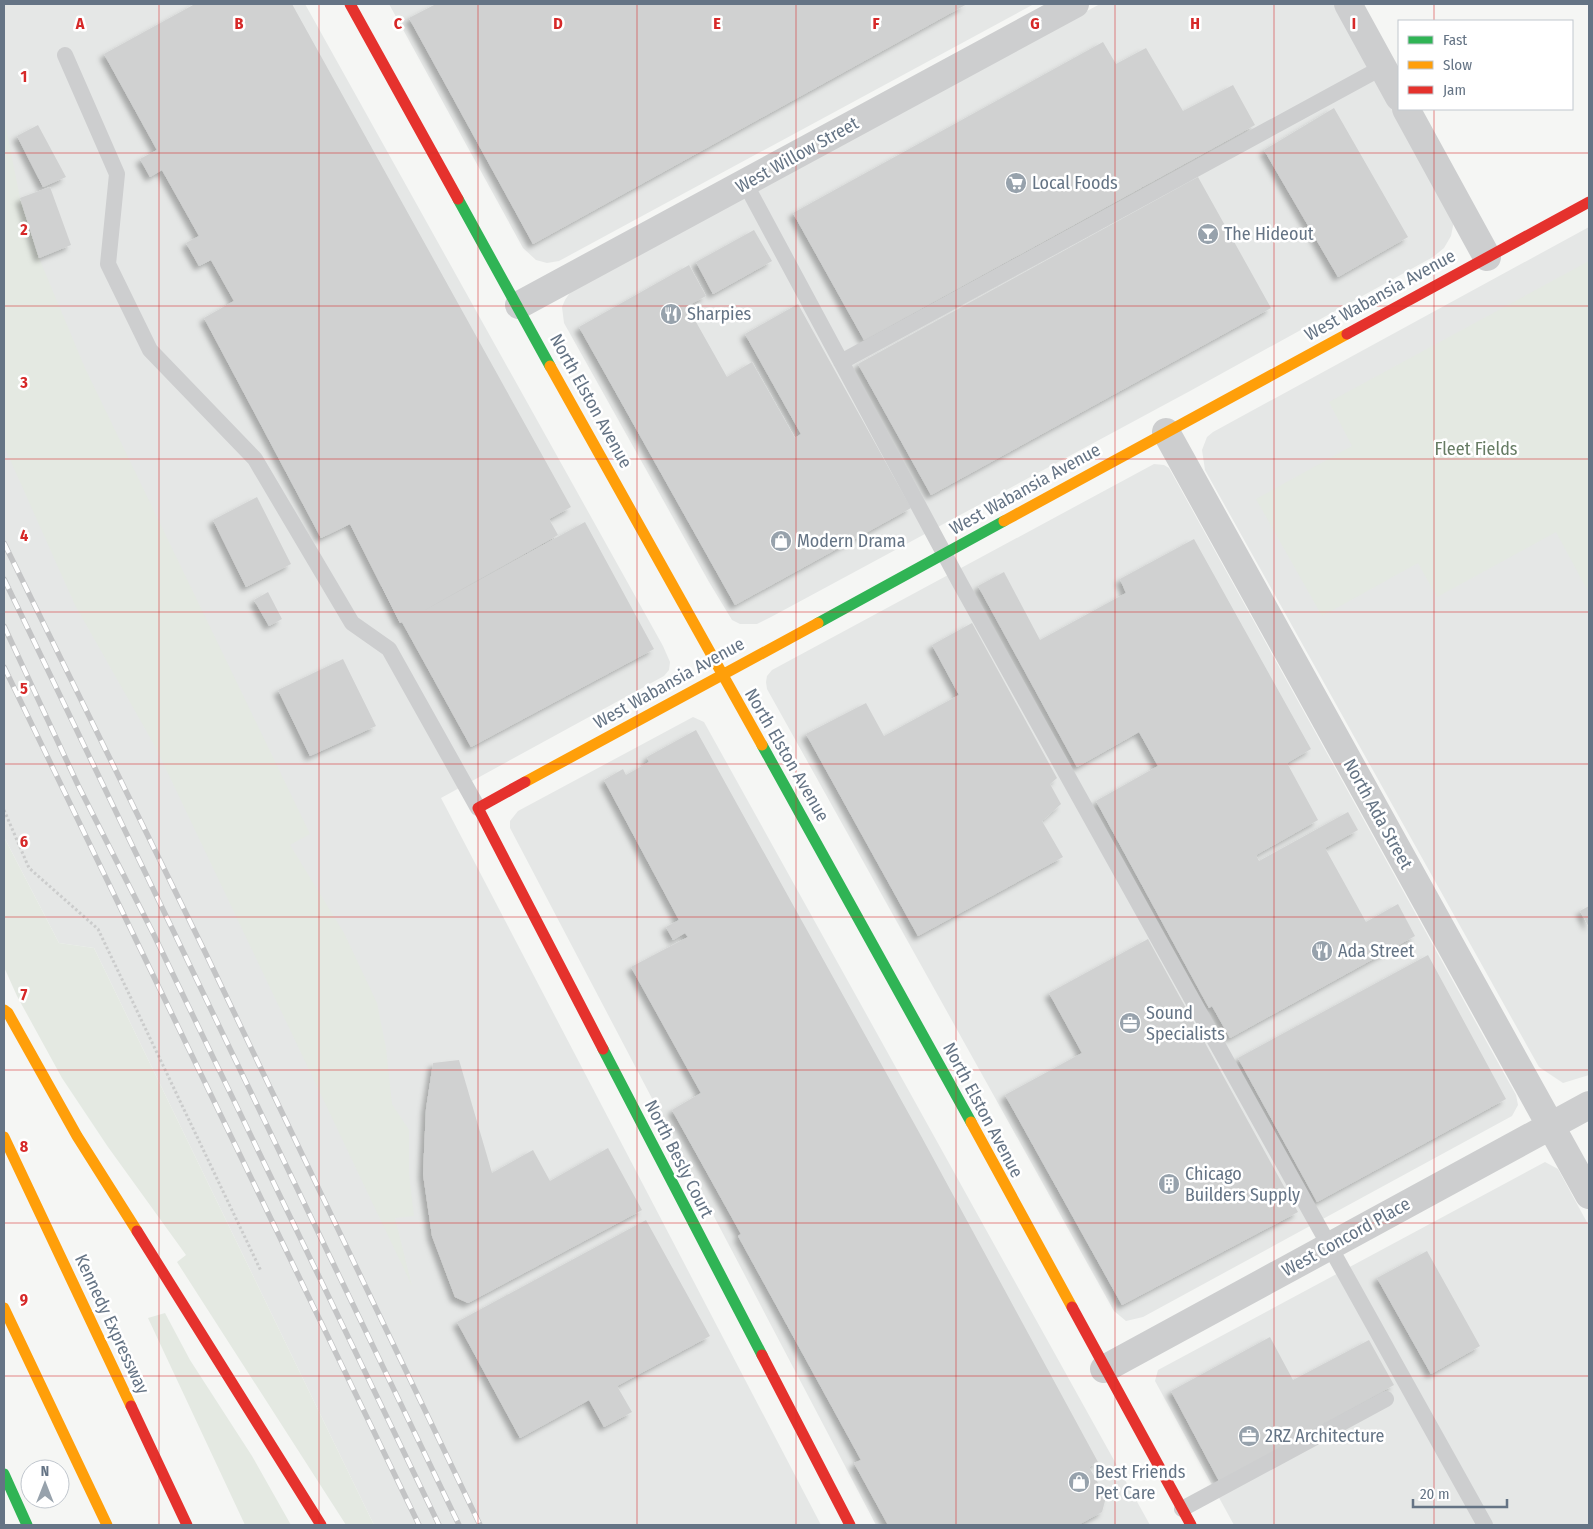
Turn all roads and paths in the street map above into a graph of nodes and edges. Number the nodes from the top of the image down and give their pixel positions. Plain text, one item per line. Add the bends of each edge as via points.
1 (350, 4) edge
2 (1075, 4) edge
3 (1348, 4) edge
4 (64, 55) dead end
5 (1383, 67) junction
6 (1398, 95) edge
7 (1407, 110) edge
8 (745, 183) junction
9 (1589, 202) edge
10 (1487, 257) junction
11 (519, 306) junction
12 (841, 362) junction
13 (1166, 432) junction
14 (943, 554) junction
15 (722, 675) junction
16 (478, 808) junction
17 (4, 810) edge
18 (4, 1010) edge
19 (1589, 1105) edge
20 (1551, 1126) junction
21 (4, 1137) edge
22 (1589, 1195) edge
23 (1328, 1246) junction
24 (261, 1272) dead end
25 (4, 1308) edge
26 (1104, 1369) junction
27 (1386, 1399) dead end
28 (4, 1474) edge
29 (1182, 1509) junction
30 (27, 1525) edge
31 (107, 1525) edge
32 (187, 1525) edge
33 (321, 1525) edge
34 (850, 1525) edge
35 (1191, 1525) edge
36 (1485, 1525) edge

1 - 11 main road, North Elston Avenue
2 - 8 street, West Willow Street
3 - 5 street
4 - 16 lane via 117,174 108,264 150,350 255,459 352,623 389,649
5 - 6 street
5 - 12 lane
7 - 10 street
8 - 11 street, West Willow Street
8 - 12 lane
9 - 10 main road, West Wabansia Avenue
10 - 13 main road, West Wabansia Avenue
11 - 15 main road, North Elston Avenue
12 - 14 lane
13 - 14 main road, West Wabansia Avenue
13 - 20 street, North Ada Street
14 - 15 main road, West Wabansia Avenue
14 - 23 lane
15 - 16 main road, West Wabansia Avenue
15 - 26 main road, North Elston Avenue via 844,890
16 - 34 main road, North Besly Court
17 - 24 path via 29,868 98,929
18 - 33 main road via 76,1136
19 - 20 street, West Concord Place
20 - 22 street, North Ada Street
20 - 23 street, West Concord Place
21 - 32 main road, Kennedy Expressway
23 - 26 street, West Concord Place
23 - 36 lane
25 - 31 main road
26 - 29 main road, North Elston Avenue
27 - 29 lane
28 - 30 main road
29 - 35 main road, North Elston Avenue

